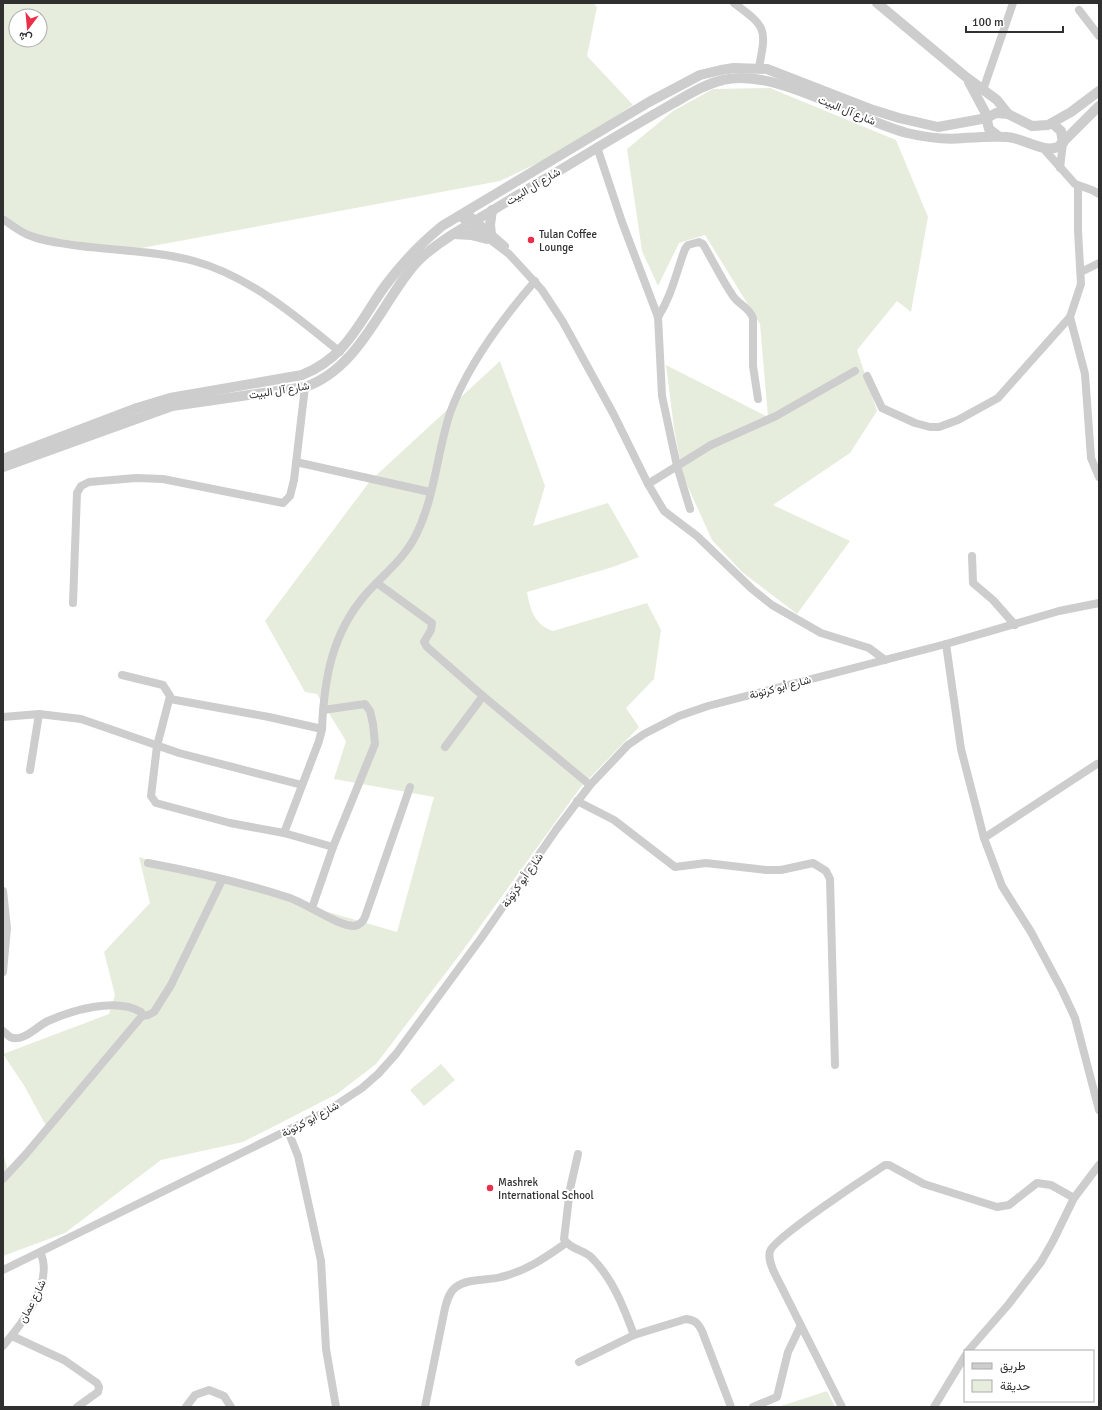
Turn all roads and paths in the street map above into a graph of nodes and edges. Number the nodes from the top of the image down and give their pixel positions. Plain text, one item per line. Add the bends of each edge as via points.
1 (734, 3) edge
2 (877, 3) edge
3 (1013, 3) edge
4 (1079, 10) dead end
5 (1099, 36) edge
6 (759, 67) junction
7 (966, 77) junction
8 (983, 90) junction
9 (1099, 91) edge
10 (1099, 106) edge
11 (1008, 114) junction
12 (987, 118) junction
13 (1052, 123) junction
14 (998, 136) junction
15 (1063, 143) junction
16 (598, 147) junction
17 (1043, 148) junction
18 (1060, 168) junction
19 (1078, 186) junction
20 (1099, 194) edge
21 (492, 210) junction
22 (462, 214) junction
23 (3, 219) edge
24 (472, 222) junction
25 (454, 234) junction
26 (489, 236) junction
27 (1099, 263) edge
28 (1081, 272) junction
29 (535, 281) junction
30 (658, 317) junction
31 (1070, 317) junction
32 (340, 352) junction
33 (855, 371) dead end
34 (867, 376) dead end
35 (305, 387) junction
36 (758, 399) dead end
37 (3, 459) edge
38 (296, 462) junction
39 (677, 466) junction
40 (3, 467) edge
41 (1099, 477) edge
42 (648, 484) junction
43 (430, 492) junction
44 (690, 509) dead end
45 (972, 556) dead end
46 (377, 583) junction
47 (73, 603) dead end
48 (1099, 603) edge
49 (1015, 625) junction
50 (946, 644) junction
51 (885, 660) junction
52 (122, 675) dead end
53 (483, 696) junction
54 (170, 699) junction
55 (323, 710) junction
56 (39, 714) junction
57 (3, 717) edge
58 (322, 729) junction
59 (157, 746) junction
60 (445, 747) dead end
61 (1097, 764) dead end
62 (30, 770) dead end
63 (302, 785) junction
64 (590, 785) junction
65 (410, 787) dead end
66 (577, 801) junction
67 (284, 833) junction
68 (984, 838) junction
69 (333, 847) junction
70 (148, 862) dead end
71 (222, 880) junction
72 (3, 891) edge
73 (312, 908) junction
74 (3, 972) edge
75 (142, 1016) junction
76 (3, 1031) edge
77 (836, 1065) dead end
78 (1099, 1110) edge
79 (288, 1131) junction
80 (578, 1154) dead end
81 (1099, 1165) edge
82 (3, 1179) edge
83 (1074, 1198) junction
84 (566, 1243) junction
85 (40, 1252) junction
86 (3, 1270) edge
87 (800, 1327) junction
88 (634, 1335) junction
89 (12, 1336) junction
90 (3, 1346) edge
91 (969, 1350) edge
92 (964, 1358) edge
93 (580, 1362) dead end
94 (77, 1407) edge
95 (186, 1407) edge
96 (231, 1407) edge
97 (336, 1407) edge
98 (425, 1407) edge
99 (731, 1407) edge
100 (753, 1407) edge
101 (842, 1407) edge
102 (934, 1407) edge

1 - 6 street via 754,18 763,29
2 - 7 street
3 - 8 street
4 - 5 street
6 - 12 street, شارع آل البيت via 870,109 938,127
6 - 22 street, شارع آل البيت via 734,68 700,75 648,102
7 - 8 street
7 - 12 street
8 - 11 street via 1002,105
9 - 13 street
10 - 15 street
11 - 12 street, شارع آل البيت via 996,113
11 - 13 street via 1032,126
12 - 14 street via 990,129
13 - 15 street via 1061,131
14 - 16 street, شارع آل البيت via 940,138 906,133 790,87 743,77 706,86
14 - 17 street, شارع آل البيت via 1015,138
15 - 17 street via 1054,149
15 - 18 street
16 - 21 street, شارع آل البيت
16 - 30 street via 622,222
17 - 18 street
18 - 19 street
19 - 20 street
19 - 28 street
21 - 24 street, شارع آل البيت
21 - 26 street
22 - 24 street
22 - 32 street, شارع آل البيت via 426,239 406,259
23 - 32 street via 26,234 43,240 174,257 214,268 238,278
24 - 25 street, شارع آل البيت
24 - 26 street
25 - 26 street
25 - 35 street, شارع آل البيت via 414,266 365,337 344,362 321,380
26 - 29 street via 505,247
27 - 28 street
28 - 31 street via 1081,289
29 - 42 street via 563,322
29 - 43 street via 504,320 460,390 447,424
30 - 36 street via 677,279 685,249 688,245 699,242 703,244 735,298 752,313
30 - 39 street via 662,392
31 - 34 street via 1003,394 987,405 944,425 923,426 882,408
31 - 41 street via 1085,374 1091,458
32 - 37 street, شارع آل البيت via 302,375 170,398
33 - 39 street via 776,416 711,445
35 - 38 street
35 - 40 street, شارع آل البيت via 172,406
38 - 43 street
38 - 47 street via 290,496 286,501 279,503 163,479 84,483 77,493
39 - 42 street
39 - 44 street
42 - 51 street via 664,511 697,536 766,601 821,633 866,647
43 - 46 street via 424,516 411,545 404,556
45 - 49 street via 974,583
46 - 53 street via 432,623 424,644
46 - 55 street via 353,611 340,633 327,674
48 - 49 street, شارع أبو كرتونة
49 - 50 street, شارع أبو كرتونة
50 - 51 street, شارع أبو كرتونة
50 - 68 street via 961,749
51 - 64 street, شارع أبو كرتونة via 708,706 679,716 628,745
52 - 54 street via 163,685
53 - 60 street
53 - 64 street
54 - 58 street
54 - 59 street
55 - 58 street
55 - 69 street via 365,704 370,711 376,737
56 - 57 street
56 - 59 street via 81,720
56 - 62 street
58 - 63 street
59 - 63 street
59 - 67 street via 151,796 156,803 230,823
61 - 68 street
63 - 67 street
64 - 66 street, شارع أبو كرتونة
65 - 73 street via 364,920 357,925 349,925
66 - 77 street via 614,820 675,867 706,863 780,870 813,863 826,871 830,886
66 - 79 street, شارع أبو كرتونة via 443,991 384,1067 352,1096
67 - 69 street
68 - 78 street via 1002,886 1031,932 1074,1018
69 - 73 street
70 - 71 street
71 - 73 street via 288,898
71 - 75 street via 171,985 154,1012
72 - 74 street via 7,922
75 - 76 street via 137,1010 106,1004 48,1021 19,1038 10,1038
75 - 82 street
79 - 85 street, شارع أبو كرتونة
79 - 97 street via 298,1156 322,1261 326,1349
80 - 84 street via 564,1228
81 - 83 street
83 - 87 street via 1051,1185 1037,1183 1009,1205 997,1207 924,1184 889,1165 884,1165 796,1227 770,1250 774,1272
83 - 91 street via 1041,1262
84 - 88 street via 584,1251 596,1262 620,1301
84 - 98 street via 521,1271 463,1283 454,1288 445,1308
85 - 86 street, شارع أبو كرتونة
85 - 89 street, شارع عمان via 45,1262 43,1280 29,1312
87 - 100 street via 788,1352 777,1397
87 - 101 street
88 - 93 street
88 - 99 street via 686,1319 698,1323
89 - 90 street, شارع عمان
89 - 94 street via 64,1360 97,1383 98,1392
92 - 102 street
95 - 96 street via 195,1395 209,1390 224,1396

